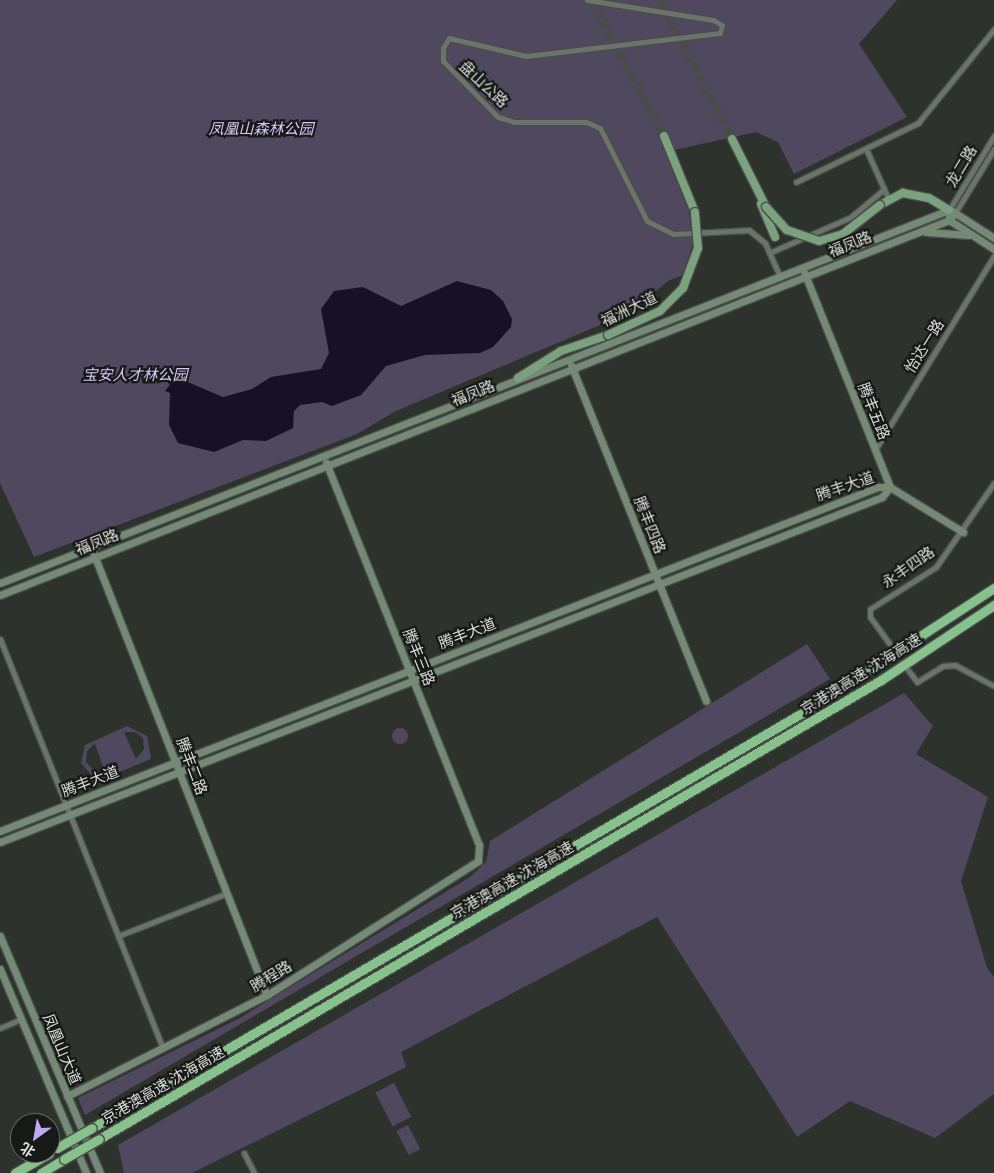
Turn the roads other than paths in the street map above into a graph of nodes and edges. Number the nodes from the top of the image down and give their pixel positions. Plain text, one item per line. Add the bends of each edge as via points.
1 (587, 0) edge
2 (994, 29) edge
3 (664, 136) tunnel mouth
4 (994, 136) edge
5 (732, 139) tunnel mouth
6 (866, 149) junction
7 (994, 149) edge
8 (796, 182) dead end
9 (883, 190) junction
10 (757, 194) junction
11 (888, 198) junction
12 (952, 211) junction
13 (949, 220) junction
14 (915, 233) junction
15 (775, 237) dead end
16 (977, 238) junction
17 (994, 238) edge
18 (994, 249) edge
19 (769, 253) junction
20 (994, 256) edge
21 (801, 266) junction
22 (779, 275) junction
23 (805, 276) junction
24 (568, 359) junction
25 (572, 368) junction
26 (518, 378) junction
27 (419, 418) junction
28 (423, 427) junction
29 (875, 450) junction
30 (324, 455) junction
31 (328, 465) junction
32 (994, 483) edge
33 (890, 487) junction
34 (963, 532) junction
35 (91, 547) junction
36 (95, 557) junction
37 (655, 574) junction
38 (0, 583) edge
39 (659, 584) junction
40 (994, 588) edge
41 (0, 595) edge
42 (994, 605) edge
43 (0, 639) edge
44 (889, 642) tunnel mouth
45 (409, 670) junction
46 (908, 670) tunnel mouth
47 (413, 680) junction
48 (994, 686) edge
49 (706, 702) dead end
50 (176, 762) junction
51 (180, 772) junction
52 (66, 805) junction
53 (70, 815) junction
54 (0, 831) edge
55 (0, 842) edge
56 (478, 861) joint
57 (227, 893) junction
58 (0, 936) edge
59 (118, 936) junction
60 (0, 969) edge
61 (267, 994) junction
62 (21, 1019) junction
63 (0, 1028) edge
64 (163, 1049) junction
65 (67, 1096) junction
66 (60, 1146) edge
67 (244, 1153) dead end
68 (32, 1163) edge
69 (15, 1173) edge
70 (41, 1173) edge
71 (86, 1173) edge
72 (100, 1173) edge
73 (254, 1173) edge

1 - 19 street, 盘山公路 via 722,24 720,33 526,56 449,38 443,48 443,61 498,117 514,122 586,122 600,128 646,221 657,228 684,234 745,229 760,236
2 - 6 street via 924,118
3 - 26 main road, 福洲大道, bridge via 695,212 698,248 683,288 660,311 553,355
4 - 12 street, 龙二路
5 - 10 main road
6 - 8 street
6 - 9 street
7 - 12 street, 龙二路
9 - 11 street
9 - 19 street via 852,217
10 - 11 main road, bridge via 787,230 819,241 843,234
10 - 15 main road
11 - 12 main road via 909,194
12 - 13 street
12 - 17 street
12 - 21 street, 福凤路
13 - 14 street, 福凤路
13 - 16 street
14 - 16 street via 950,231
14 - 23 street, 福凤路
16 - 18 street
19 - 22 street, 盘山公路
20 - 29 street, 怡达一路
21 - 22 street, 福凤路
21 - 23 street, 腾丰五路
22 - 24 street, 福凤路
23 - 25 street, 福凤路
23 - 29 street, 腾丰五路
24 - 25 street, 腾丰四路
24 - 26 street, 福凤路
25 - 28 street, 福凤路
25 - 37 street, 腾丰四路
26 - 27 street, 福凤路
27 - 28 street
27 - 30 street, 福凤路
28 - 31 street, 福凤路
29 - 33 street, 腾丰五路
30 - 31 street, 腾丰三路
30 - 35 street, 福凤路
31 - 36 street, 福凤路
31 - 45 street, 腾丰三路
32 - 34 street, 永丰四路
33 - 34 street
33 - 37 street, 腾丰大道 via 878,487
33 - 39 street, 腾丰大道 via 882,496
34 - 44 street, 永丰四路 via 936,567 870,608 870,617
35 - 36 street, 腾丰二路
35 - 38 street, 福凤路
36 - 41 street, 福凤路
36 - 50 street, 腾丰二路
37 - 39 street, 腾丰四路
37 - 45 street, 腾丰大道
39 - 47 street, 腾丰大道
39 - 49 street, 腾丰四路
40 - 66 highway, 京港澳高速 沈海高速, bridge via 802,713
42 - 70 highway, 京港澳高速 沈海高速, bridge via 864,689
43 - 52 street
45 - 47 street, 腾丰三路
45 - 50 street, 腾丰大道
46 - 48 street via 917,682 943,666 955,664
47 - 51 street, 腾丰大道
47 - 56 street, 腾丰三路 via 479,845
50 - 51 street, 腾丰二路
50 - 52 street, 腾丰大道
51 - 53 street, 腾丰大道
51 - 57 street, 腾丰二路
52 - 53 street
52 - 54 street, 腾丰大道
53 - 55 street, 腾丰大道
53 - 59 street
56 - 61 street, 腾程路
57 - 59 street
57 - 61 street, 腾丰二路
58 - 65 street, 凤凰山大道
59 - 64 street
60 - 62 street, 凤凰山大道
61 - 64 street, 腾程路
62 - 63 street
62 - 71 street, 凤凰山大道
64 - 65 street, 腾程路
65 - 72 street, 凤凰山大道
67 - 73 street
68 - 69 highway, 京港澳高速 沈海高速

